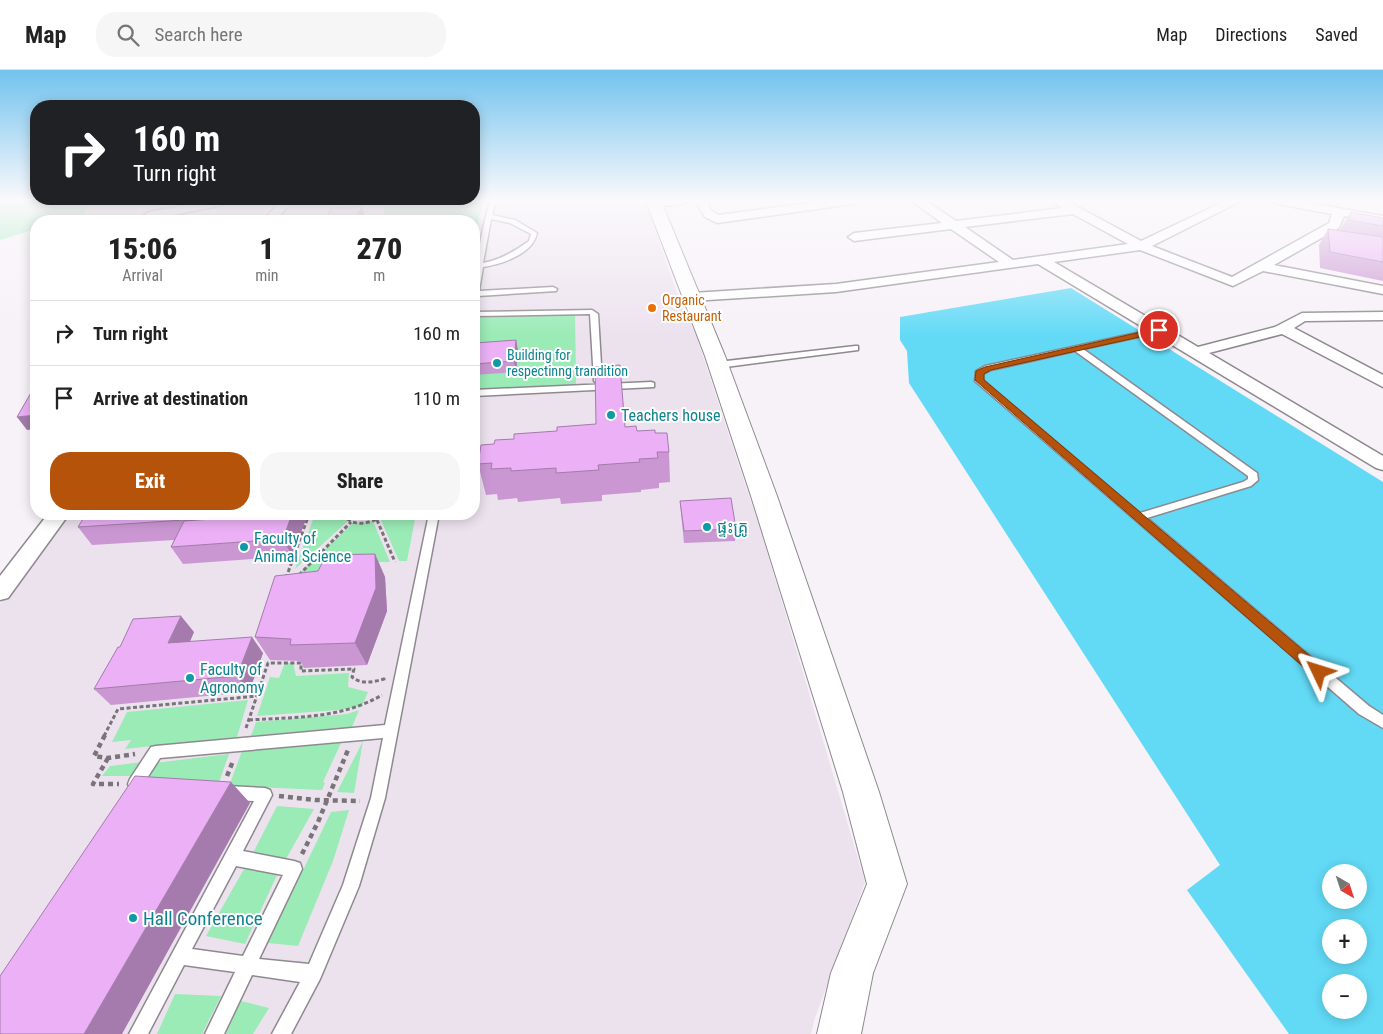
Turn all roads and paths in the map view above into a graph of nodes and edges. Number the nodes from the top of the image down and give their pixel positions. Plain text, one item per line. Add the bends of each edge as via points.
1 (483, 246) edge
2 (526, 246) edge
3 (676, 246) edge
4 (986, 246) edge
5 (1141, 246) joint
6 (1298, 246) edge
7 (1042, 260) junction
8 (1011, 264) junction
9 (481, 265) junction
10 (1261, 266) junction
11 (480, 270) edge
12 (553, 289) dead end
13 (1383, 290) edge
14 (480, 296) edge
15 (692, 297) junction
16 (480, 314) edge
17 (1380, 317) edge
18 (1282, 328) junction
19 (1159, 330) junction
20 (855, 348) dead end
21 (1077, 348) junction
22 (1196, 352) junction
23 (718, 365) junction
24 (1383, 382) edge
25 (651, 385) dead end
26 (599, 388) junction
27 (480, 393) edge
28 (1383, 464) edge
29 (1139, 518) junction
30 (54, 520) edge
31 (307, 520) edge
32 (377, 520) joint
33 (433, 520) edge
34 (351, 522) joint
35 (394, 562) dead end
36 (296, 578) edge
37 (284, 583) edge
38 (0, 592) edge
39 (383, 694) junction
40 (257, 696) junction
41 (249, 720) junction
42 (1383, 722) edge
43 (385, 732) junction
44 (354, 734) junction
45 (239, 745) junction
46 (156, 752) junction
47 (108, 758) junction
48 (134, 784) junction
49 (152, 786) edge
50 (216, 792) joint
51 (265, 795) junction
52 (327, 800) junction
53 (362, 809) dead end
54 (232, 857) junction
55 (294, 869) junction
56 (179, 956) junction
57 (248, 966) junction
58 (314, 973) junction
59 (138, 1034) edge
60 (214, 1034) edge
61 (281, 1034) edge
62 (839, 1034) edge

1 - 9 lane
2 - 9 lane via 511,256
3 - 15 street
4 - 8 street
5 - 7 street
5 - 10 street via 1233,282
6 - 10 street
7 - 8 street
7 - 19 street
8 - 15 street via 836,288
9 - 11 lane
10 - 13 street
12 - 14 lane
15 - 23 street
16 - 26 lane via 592,312
17 - 18 street via 1302,317
18 - 22 street
18 - 24 street
19 - 21 lane
19 - 22 street
20 - 23 lane
21 - 29 lane via 988,368 979,373 979,380
21 - 29 lane via 1253,475 1253,480 1247,484
22 - 28 street
23 - 62 street via 861,792 887,884 852,973
25 - 26 lane
26 - 27 lane
29 - 42 lane via 1364,710
30 - 38 street
31 - 37 path
32 - 34 path
32 - 35 path
33 - 43 lane
34 - 36 path
39 - 40 path via 384,679 354,680 354,669 301,671 301,663 268,663
39 - 41 path via 347,712
39 - 43 path via 387,691
40 - 41 path
40 - 47 path via 118,709 94,756
41 - 45 path
43 - 44 lane
43 - 58 lane via 378,798 351,886
44 - 45 lane
44 - 52 path
45 - 46 lane
45 - 50 path
46 - 47 path
46 - 48 lane
47 - 48 path via 92,784
48 - 49 lane
50 - 51 lane
51 - 52 path
51 - 54 lane
52 - 53 path via 365,801
52 - 55 path
54 - 55 lane
54 - 56 lane
55 - 57 lane
56 - 57 lane
56 - 59 lane
57 - 58 lane
57 - 60 lane
58 - 61 lane

